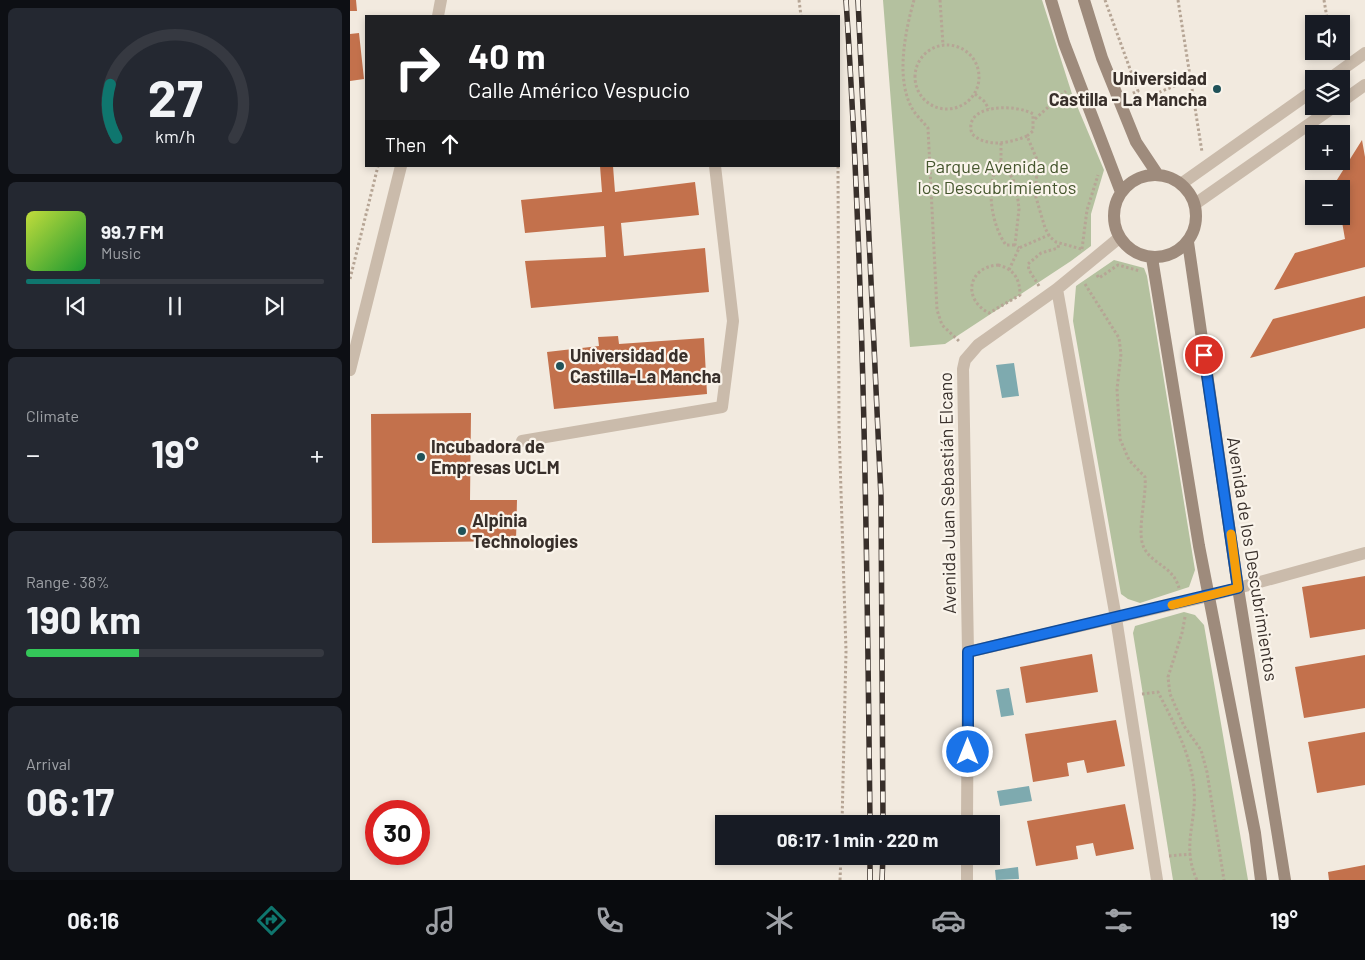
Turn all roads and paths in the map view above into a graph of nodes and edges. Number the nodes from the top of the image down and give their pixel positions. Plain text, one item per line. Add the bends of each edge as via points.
1 (442, 0) edge
2 (799, 0) edge
3 (914, 0) edge
4 (940, 0) edge
5 (1051, 0) edge
6 (1084, 0) edge
7 (1178, 0) edge
8 (1324, 0) edge
9 (438, 15) edge
10 (801, 15) edge
11 (1326, 15) edge
12 (943, 45) junction
13 (1365, 54) edge
14 (1342, 70) edge
15 (1191, 79) junction
16 (1365, 85) edge
17 (974, 94) junction
18 (1305, 96) edge
19 (1350, 96) edge
20 (1123, 107) junction
21 (990, 109) junction
22 (1322, 115) edge
23 (1027, 136) junction
24 (1001, 143) junction
25 (1002, 161) junction
26 (378, 167) edge
27 (401, 167) edge
28 (715, 167) edge
29 (838, 167) edge
30 (1204, 167) junction
31 (1158, 175) junction
32 (1181, 184) junction
33 (1121, 192) junction
34 (1195, 204) junction
35 (1049, 235) junction
36 (1120, 238) junction
37 (1188, 242) junction
38 (1059, 243) junction
39 (1017, 247) junction
40 (1152, 258) junction
41 (1089, 262) junction
42 (1009, 270) junction
43 (1078, 271) junction
44 (350, 279) edge
45 (1158, 287) junction
46 (1057, 289) junction
47 (1046, 297) junction
48 (971, 351) junction
49 (350, 370) edge
50 (522, 441) dead end
51 (1365, 553) edge
52 (1238, 588) junction
53 (1209, 596) junction
54 (1182, 603) junction
55 (1116, 618) junction
56 (968, 652) junction
57 (1128, 695) junction
58 (842, 815) edge
59 (967, 815) edge
60 (1190, 854) junction
61 (1154, 858) junction
62 (841, 865) edge
63 (967, 865) edge
64 (840, 880) edge
65 (967, 880) edge
66 (1157, 880) edge
67 (1197, 880) edge
68 (1224, 880) edge
69 (1261, 880) edge
70 (1285, 880) edge

1 - 9 street
2 - 10 path
3 - 48 path via 908,21 905,90 913,110 928,128 937,310 948,333
4 - 12 path
5 - 33 street via 1064,43
6 - 20 street via 1102,58
7 - 15 path
8 - 11 path
12 - 17 path via 964,50 978,66 980,77
12 - 17 path via 926,53 919,62 916,71 919,92 929,103 943,109 964,105
13 - 14 street
15 - 20 path
15 - 30 path
16 - 19 street
17 - 21 path
18 - 30 street
20 - 31 street via 1136,142
21 - 23 path via 1018,108 1034,114 1033,132
21 - 24 path via 973,120 972,134 982,141
22 - 34 street
23 - 24 path
23 - 35 path via 1038,162 1035,194
24 - 25 path
25 - 39 path via 1017,192
25 - 39 path via 992,178 994,213 1000,237 1006,245
26 - 44 path
27 - 49 street
28 - 50 street via 733,321 722,407
29 - 58 path via 838,427 846,651
30 - 32 street
31 - 32 street
31 - 33 street via 1144,177
32 - 34 street
33 - 36 street via 1114,215
34 - 37 street via 1197,217
35 - 38 path
35 - 39 path
36 - 40 street via 1128,248
36 - 41 street, Avenida Juan Sebastián Elcano
37 - 40 street via 1178,251
37 - 52 street, Avenida de los Descubrimientos
38 - 41 path via 1082,249
38 - 47 path via 1058,248 1041,253 1028,264
39 - 42 path
40 - 45 street
41 - 43 street, Avenida Juan Sebastián Elcano
41 - 45 path via 1099,278 1118,265 1140,271 1144,289
42 - 42 path via 990,266 977,274 972,297 981,309 988,313 1020,295 1018,279
43 - 46 street, Avenida Juan Sebastián Elcano
43 - 54 path via 1119,338 1117,410 1120,439 1128,460 1145,477 1141,536 1144,548 1172,572
45 - 53 street
46 - 47 street, Avenida Juan Sebastián Elcano
46 - 55 street
47 - 48 street, Avenida Juan Sebastián Elcano
48 - 56 street, Avenida Juan Sebastián Elcano via 962,369
51 - 52 street
52 - 53 street
52 - 70 street, Avenida de los Descubrimientos
53 - 54 street
53 - 69 street via 1255,832
54 - 55 street
54 - 68 path via 1184,625 1168,677 1170,694 1184,726 1201,750
55 - 56 street
55 - 57 street
56 - 59 street, Avenida Juan Sebastián Elcano
57 - 60 path via 1158,692 1188,757 1194,791 1188,843
57 - 61 street
60 - 61 path
60 - 67 path
61 - 66 street
62 - 64 path
63 - 65 street

